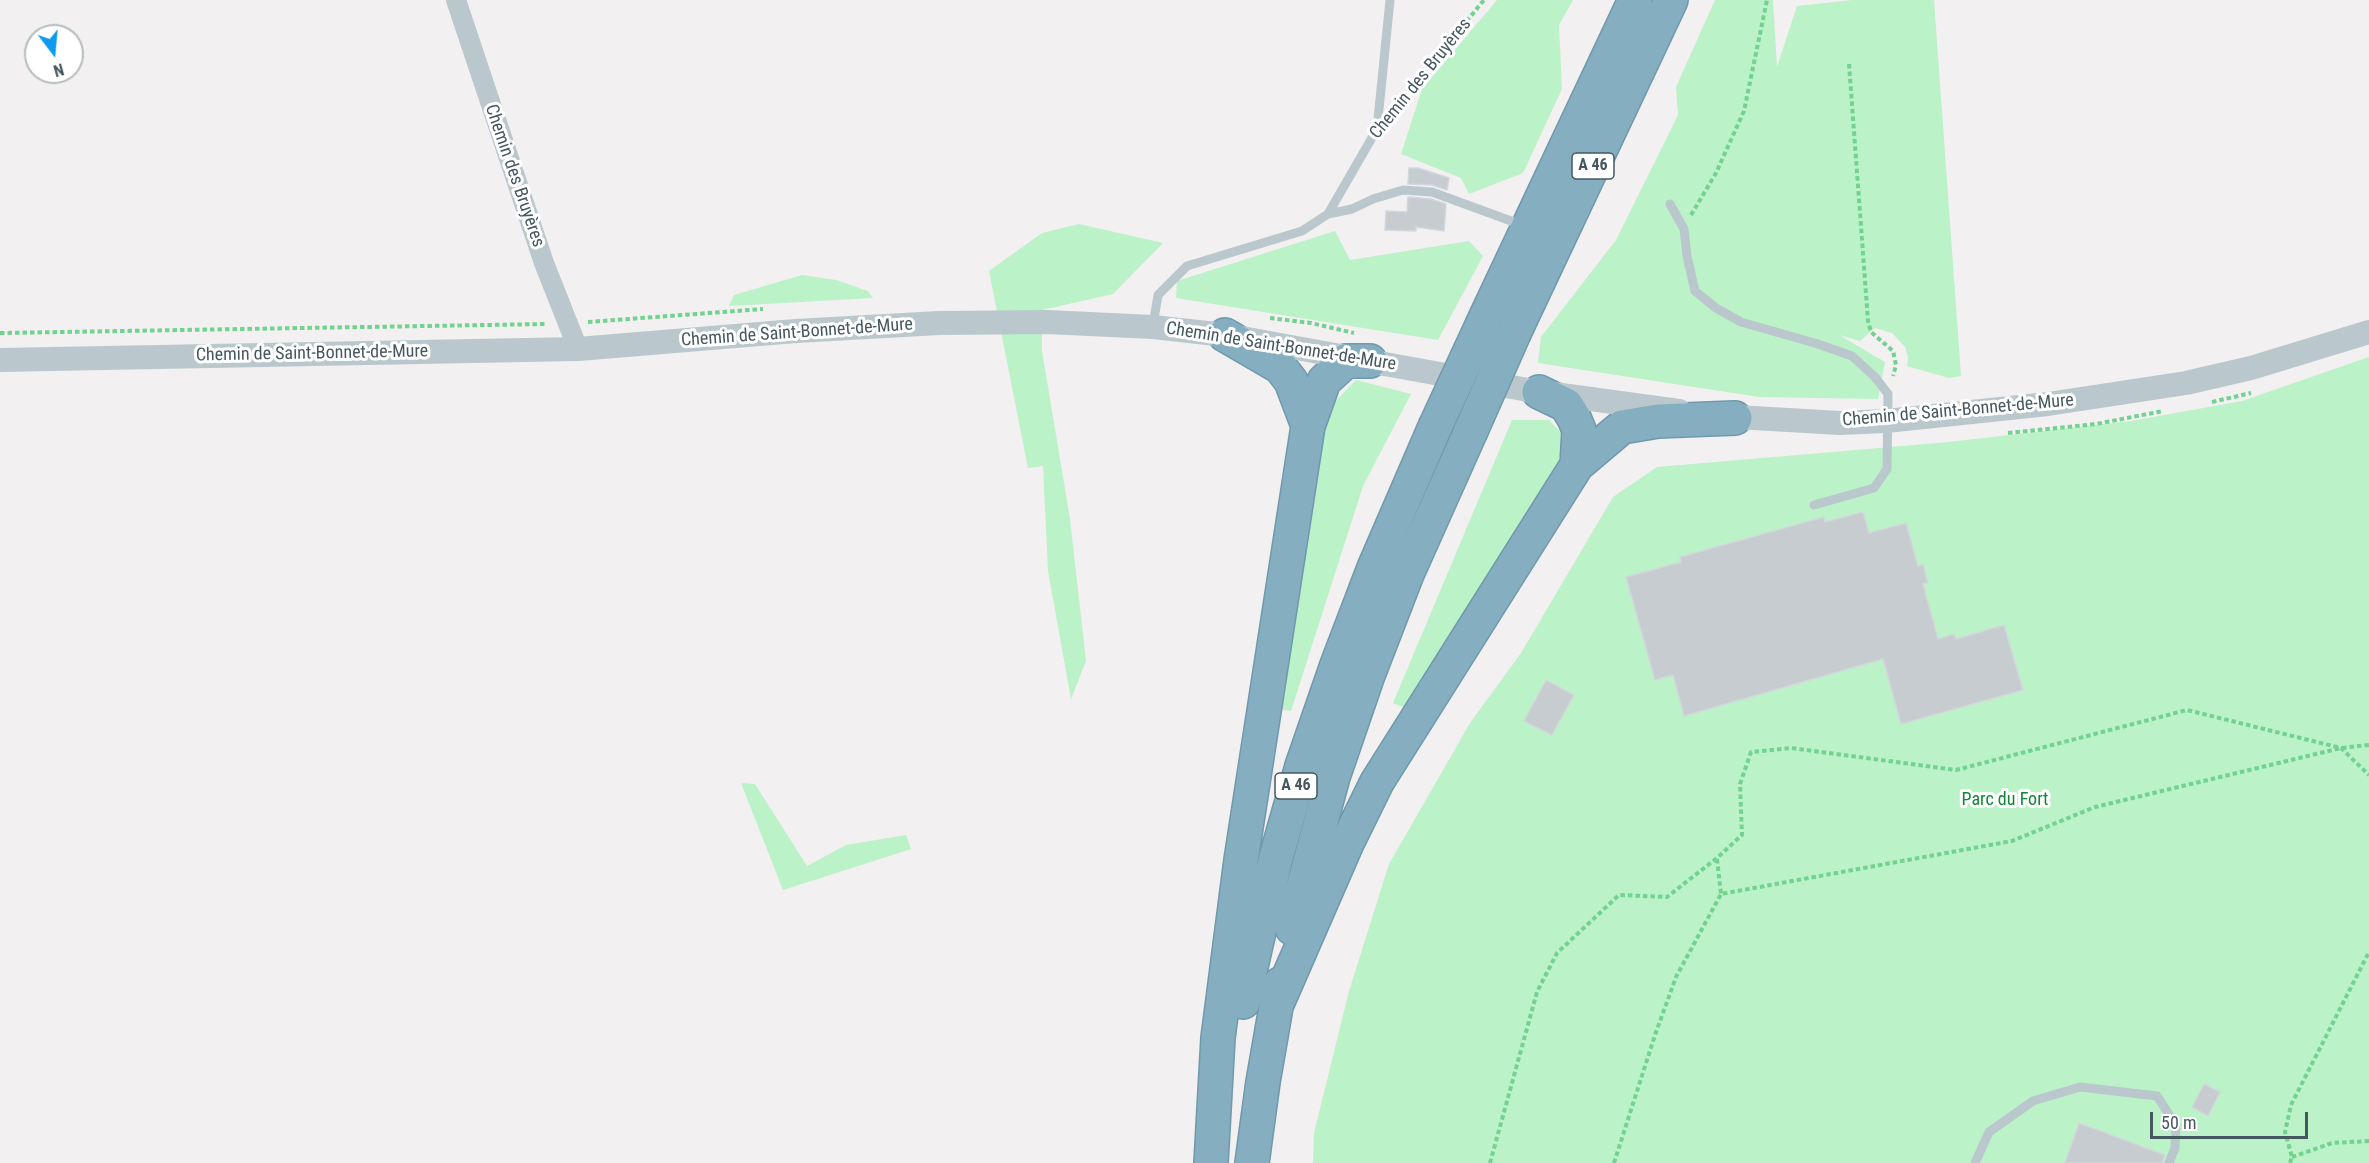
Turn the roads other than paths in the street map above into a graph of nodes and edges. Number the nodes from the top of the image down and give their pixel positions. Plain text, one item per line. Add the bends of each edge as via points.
1 (456, 0) edge
2 (1390, 0) edge
3 (1635, 0) edge
4 (1671, 0) edge
5 (1670, 204) dead end
6 (1328, 214) junction
7 (1528, 227) junction
8 (1153, 327) junction
9 (2369, 332) edge
10 (1225, 335) junction
11 (578, 349) junction
12 (0, 360) edge
13 (1370, 361) junction
14 (1539, 392) junction
15 (1735, 418) junction
16 (1886, 421) junction
17 (1308, 426) junction
18 (1577, 465) junction
19 (1814, 505) dead end
20 (1276, 1006) junction
21 (1211, 1163) edge
22 (1219, 1163) edge
23 (1252, 1163) edge
24 (1975, 1163) edge
25 (2169, 1163) edge

1 - 11 street, Chemin des Bruyères via 544,263
2 - 6 lane, Chemin des Bruyères via 1377,129
3 - 7 highway, A 46
4 - 20 highway, A 46, bridge via 1515,331 1407,574 1333,777 1308,864
5 - 16 lane via 1684,229 1695,291 1741,322 1852,356 1888,394
6 - 7 lane via 1403,189 1431,192
6 - 8 lane, Chemin des Bruyères via 1302,231 1187,266 1158,295
7 - 22 highway, A 46, bridge via 1374,568 1302,766 1253,952 1227,1088
8 - 10 street, Chemin de Saint-Bonnet-de-Mure
8 - 11 street, Chemin de Saint-Bonnet-de-Mure via 1047,322 939,323
9 - 16 street, Chemin de Saint-Bonnet-de-Mure via 2251,368 2186,383 2036,406
10 - 13 street, Chemin de Saint-Bonnet-de-Mure
10 - 17 highway via 1280,367 1291,381
11 - 12 street, Chemin de Saint-Bonnet-de-Mure
13 - 14 street, Chemin de Saint-Bonnet-de-Mure
13 - 17 highway via 1346,361 1324,381
14 - 15 street, Chemin de Saint-Bonnet-de-Mure
14 - 18 highway via 1566,405 1574,418 1579,430
15 - 16 street, Chemin de Saint-Bonnet-de-Mure
15 - 18 highway via 1622,427
16 - 19 lane via 1887,469 1874,489
17 - 21 highway via 1241,860 1221,1014
18 - 20 highway via 1377,782
20 - 23 highway, A 46
24 - 25 lane via 1989,1131 2033,1101 2080,1087 2157,1095 2176,1125 2175,1148

